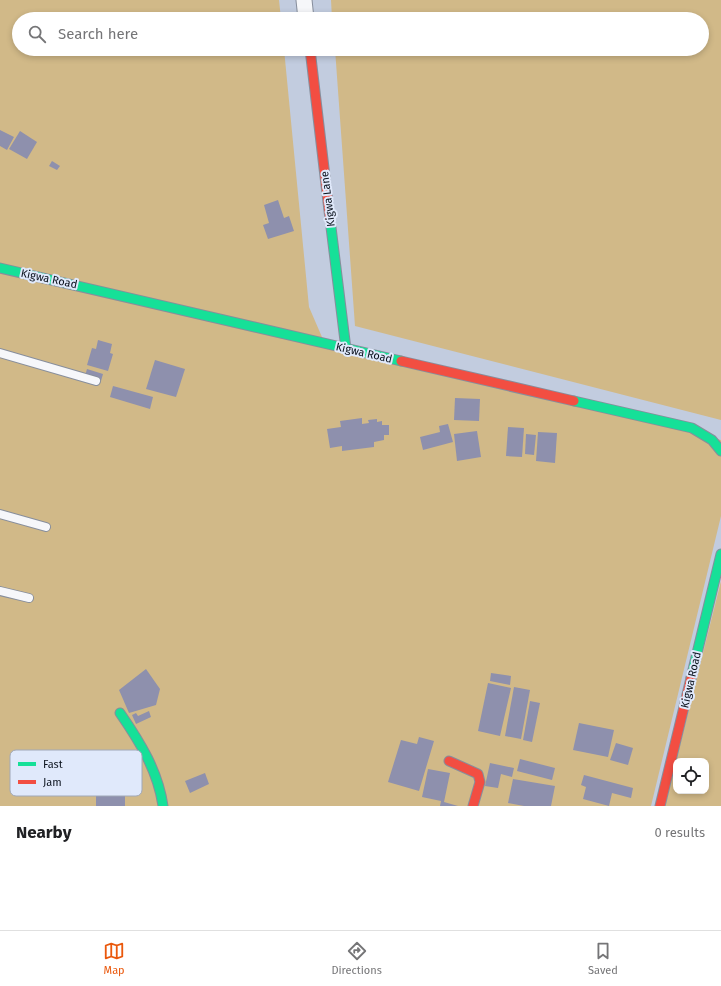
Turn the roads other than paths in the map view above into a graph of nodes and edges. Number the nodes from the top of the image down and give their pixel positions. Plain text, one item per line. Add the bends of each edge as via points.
1 (304, 0) edge
2 (305, 12) edge
3 (311, 56) edge
4 (0, 268) edge
5 (346, 349) junction
6 (0, 353) edge
7 (96, 381) dead end
8 (721, 451) edge
9 (0, 514) edge
10 (46, 527) dead end
11 (721, 554) edge
12 (0, 591) edge
13 (29, 598) dead end
14 (120, 713) dead end
15 (449, 761) dead end
16 (163, 806) edge
17 (473, 806) edge
18 (660, 806) edge

1 - 2 street
3 - 5 street, Kigwa Lane
4 - 5 street, Kigwa Road
5 - 8 street, Kigwa Road via 692,428 712,440
6 - 7 lane
9 - 10 lane
11 - 18 street, Kigwa Road
12 - 13 lane
14 - 16 street via 137,737 158,781
15 - 17 street via 478,774 480,782

